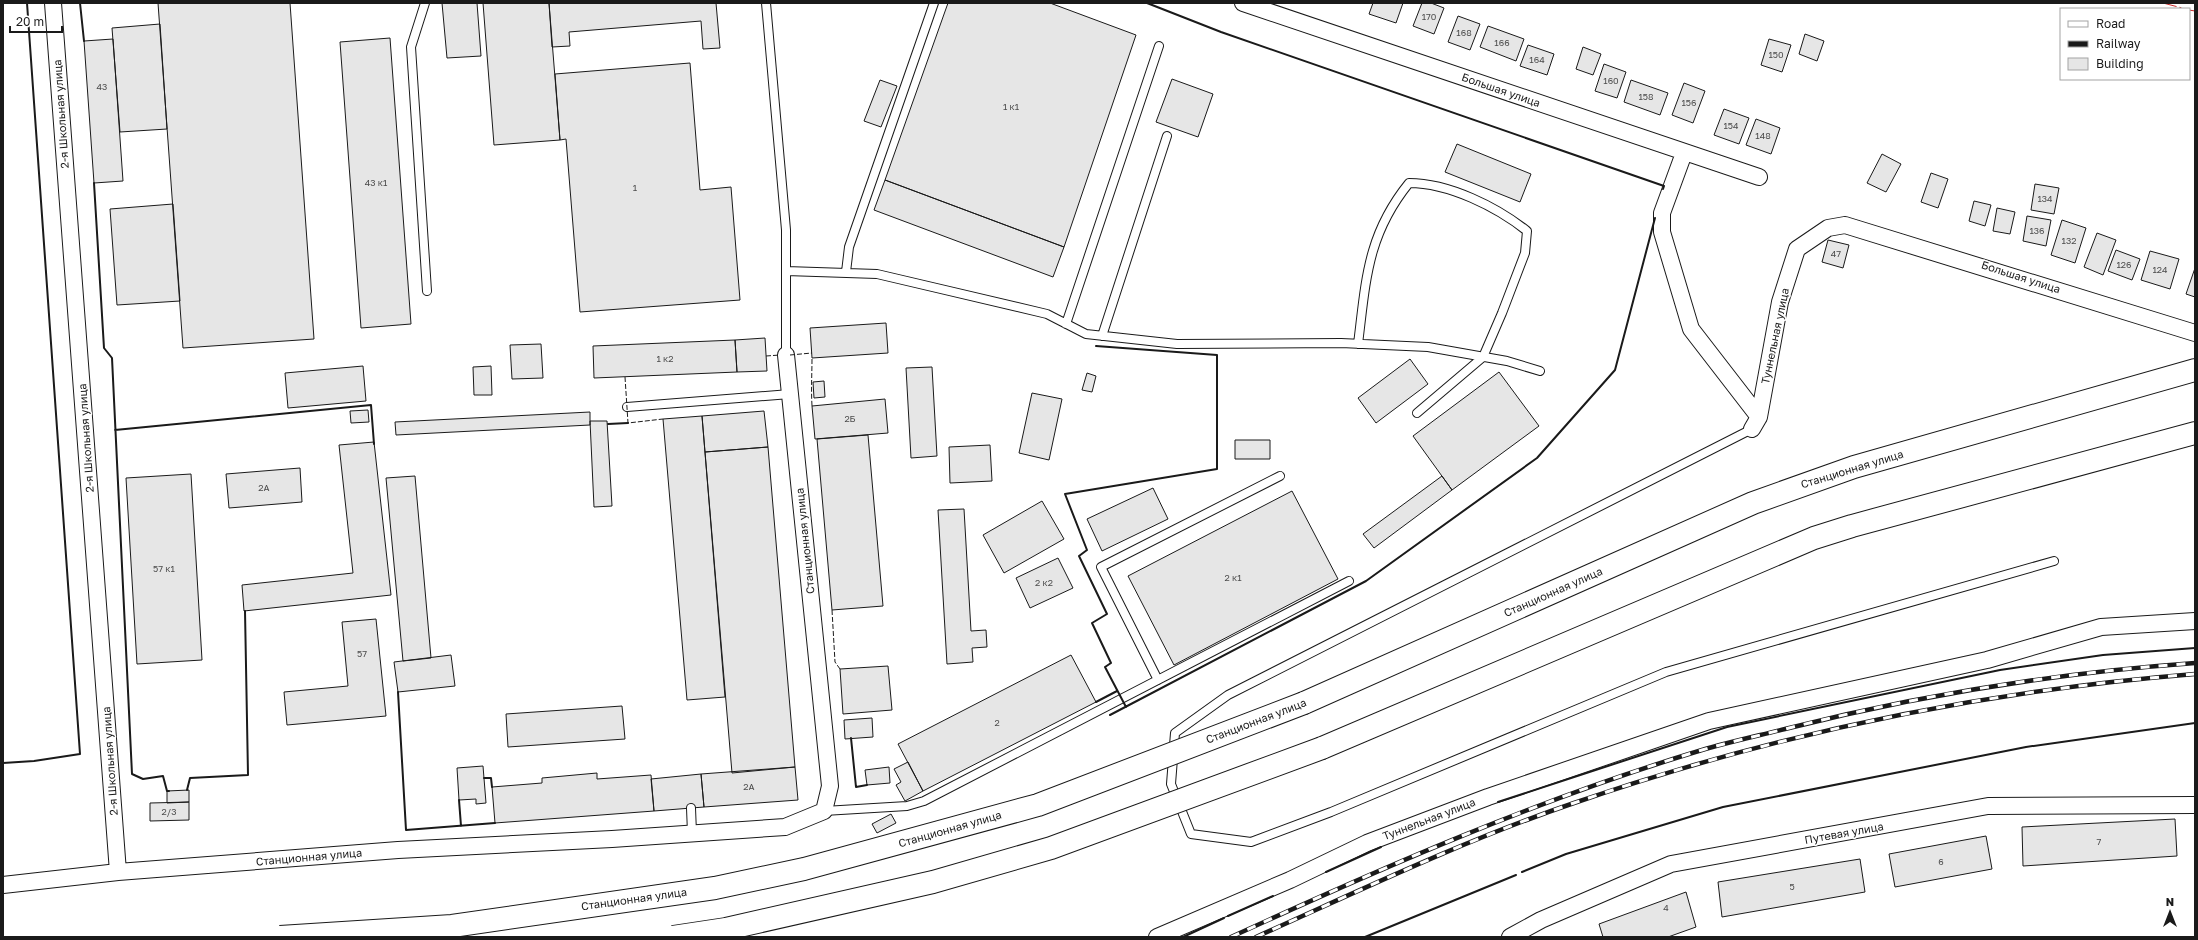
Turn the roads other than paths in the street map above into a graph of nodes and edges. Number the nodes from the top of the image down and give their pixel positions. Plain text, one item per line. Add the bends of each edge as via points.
1 (53, 3) edge
2 (425, 3) edge
3 (766, 3) edge
4 (934, 3) edge
5 (1243, 3) edge
6 (1159, 46) dead end
7 (1167, 136) dead end
8 (1684, 152) junction
9 (1759, 177) dead end
10 (1845, 225) joint
11 (786, 271) junction
12 (846, 272) junction
13 (427, 291) dead end
14 (1066, 324) junction
15 (2195, 333) edge
16 (1102, 336) junction
17 (1358, 344) junction
18 (786, 355) joint
19 (1483, 357) junction
20 (2195, 370) edge
21 (1540, 371) dead end
22 (790, 394) junction
23 (626, 407) dead end
24 (1417, 413) dead end
25 (1755, 423) junction
26 (2195, 433) edge
27 (1280, 476) dead end
28 (2054, 561) dead end
29 (1349, 581) dead end
30 (2195, 621) edge
31 (1158, 680) junction
32 (2195, 805) edge
33 (691, 808) dead end
34 (824, 811) junction
35 (692, 833) junction
36 (118, 872) junction
37 (3, 885) edge
38 (280, 937) edge
39 (674, 937) edge
40 (1158, 937) edge
41 (1510, 937) edge

1 - 36 street, 2-я Школьная улица
2 - 13 lane via 411,47
3 - 11 lane via 786,230
4 - 12 lane via 849,248
5 - 8 street, Большая улица
6 - 14 lane
7 - 16 lane
8 - 9 street, Большая улица
8 - 25 street via 1662,213 1662,232 1691,329
10 - 15 street, Большая улица
10 - 25 street, Туннельная улица via 1828,228 1797,249 1780,302
11 - 12 lane
11 - 18 lane
12 - 14 lane via 877,274 1047,314
14 - 16 lane via 1086,334
16 - 17 lane via 1177,344
17 - 19 lane via 1428,347
17 - 19 lane via 1365,283 1374,241 1393,204 1409,183 1427,183 1456,192 1509,216 1527,231 1525,253
18 - 22 street, Станционная улица
19 - 21 lane via 1508,361
19 - 24 lane
20 - 38 main road, Станционная улица, bridge via 1854,466 1803,483 1304,703 1038,805 811,867 715,888 452,926
22 - 23 lane
22 - 34 street, Станционная улица via 830,786
25 - 28 lane via 1228,695 1175,733 1171,784 1191,834 1251,842 1331,812 1666,672
26 - 39 main road, bridge via 1867,521 1814,538 1322,748 1051,848 934,882 726,929
27 - 31 lane via 1101,567
29 - 31 lane
30 - 40 street, Туннельная улица via 2101,627 1987,660 1709,721 1488,797 1367,843 1290,880
31 - 34 lane via 924,801 907,806
32 - 41 street, Путевая улица via 1988,806 1671,864 1541,920
33 - 35 lane
34 - 35 street, Станционная улица via 785,827
35 - 36 street, Станционная улица via 398,850
36 - 37 street, Станционная улица

